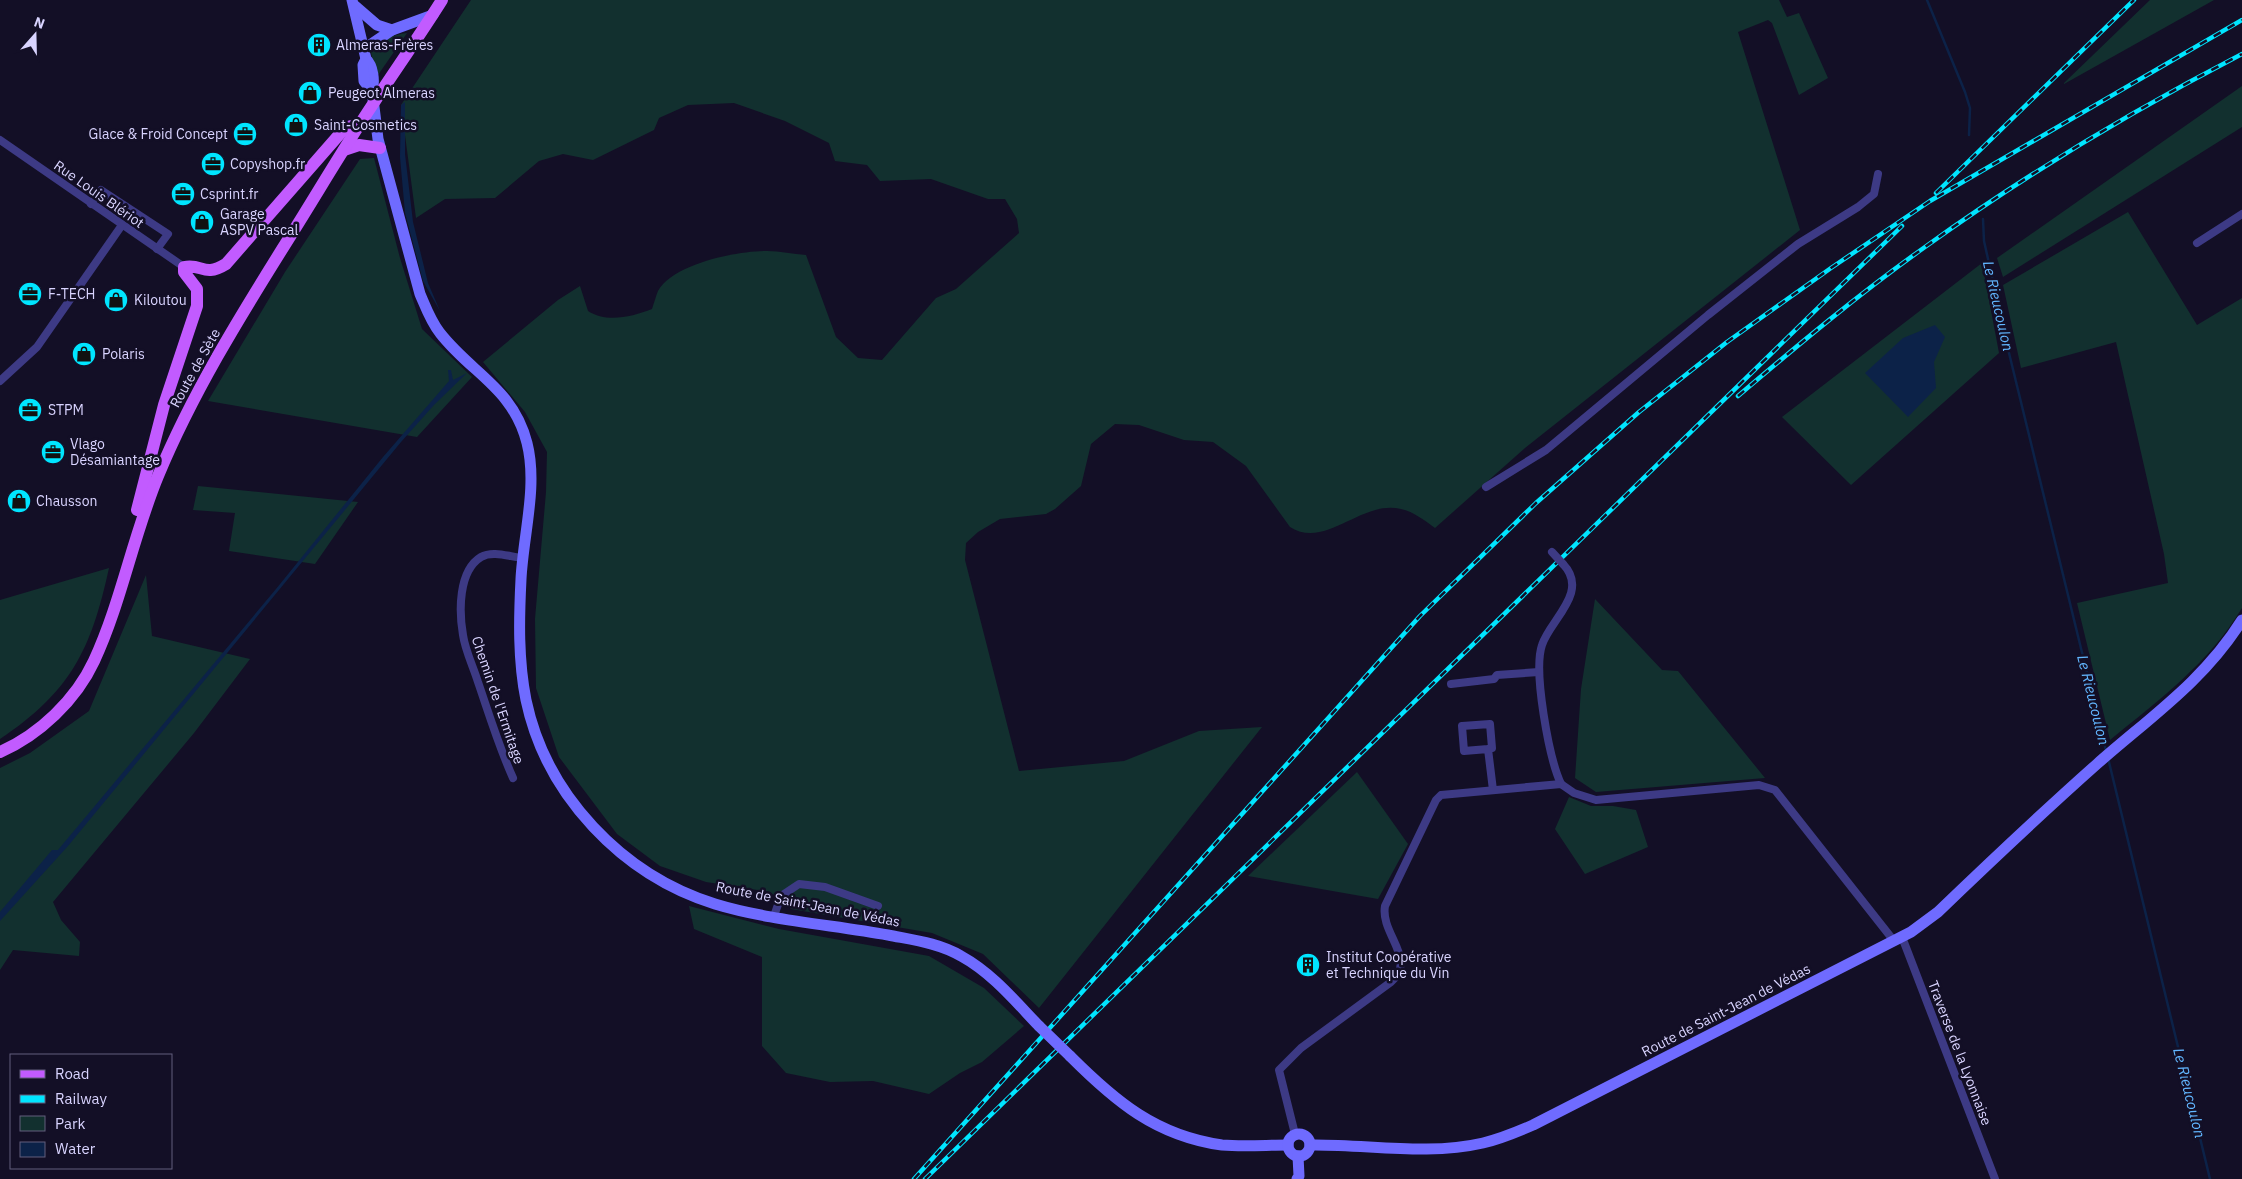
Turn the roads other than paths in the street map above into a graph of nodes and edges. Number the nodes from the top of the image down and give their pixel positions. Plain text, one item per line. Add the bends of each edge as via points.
1 (442, 0) edge
2 (353, 3) edge
3 (433, 14) junction
4 (392, 30) junction
5 (365, 54) junction
6 (373, 96) junction
7 (361, 123) junction
8 (0, 140) edge
9 (380, 148) junction
10 (344, 150) junction
11 (1878, 174) dead end
12 (91, 204) junction
13 (2242, 214) edge
14 (122, 225) junction
15 (2197, 243) dead end
16 (157, 249) junction
17 (184, 267) junction
18 (0, 381) edge
19 (1486, 487) dead end
20 (140, 527) junction
21 (1552, 552) dead end
22 (522, 558) junction
23 (2242, 620) edge
24 (1539, 672) junction
25 (1451, 684) dead end
26 (1488, 749) junction
27 (0, 752) edge
28 (512, 778) dead end
29 (1561, 784) junction
30 (1493, 790) junction
31 (878, 906) dead end
32 (774, 916) junction
33 (1898, 939) junction
34 (1295, 1134) junction
35 (1288, 1145) junction
36 (1310, 1145) junction
37 (1298, 1156) junction
38 (1297, 1179) edge
39 (1995, 1179) edge

1 - 3 main road, Route de Sète
2 - 4 street via 377,25
2 - 5 street
3 - 4 street
3 - 6 main road, Route de Sète
4 - 5 street
5 - 6 street via 374,84
6 - 7 main road, Route de Sète
6 - 9 street
7 - 10 main road, Route de Sète
7 - 17 main road via 345,128 226,264 215,271
8 - 12 street, Rue Louis Blériot
9 - 10 main road via 359,145
9 - 22 street, Route de Saint-Jean de Védas via 428,313 440,332 506,397 518,416 526,439 531,470
10 - 20 main road, Route de Sète via 214,361 158,477
11 - 19 street via 1874,194 1863,203 1768,267 1546,450
12 - 14 street, Rue Louis Blériot
12 - 16 street via 101,190 168,234
13 - 15 street
14 - 16 street, Rue Louis Blériot
14 - 18 street via 37,348
16 - 17 street, Rue Louis Blériot
17 - 20 main road via 184,272 197,289 197,306 164,405 135,517
20 - 27 main road, Route de Sète via 94,662 54,715 28,737
21 - 24 street, bridge via 1571,579 1568,602 1543,641
22 - 28 street, Chemin de l'Ermitage via 499,554 482,557 472,566 464,582 461,600 463,636
22 - 32 street, Route de Saint-Jean de Védas via 519,626 526,701 537,737 562,787 594,828 648,872 712,903
23 - 33 street, Route de Saint-Jean de Védas via 2196,680 2097,764 1938,912
24 - 25 street via 1497,675 1494,679
24 - 29 street via 1553,759
26 - 26 street via 1464,751 1462,726 1490,724 1492,748
26 - 30 street
29 - 30 street
29 - 33 street, Traverse de la Lyonnaise via 1574,793 1596,800 1759,785 1774,790
30 - 34 street via 1441,795 1436,800 1385,906 1384,922 1401,955 1400,972 1392,982 1301,1048 1279,1070
31 - 32 street via 825,887 799,884 781,896
32 - 35 street, Route de Saint-Jean de Védas, bridge via 924,942 949,950 984,971 1116,1100 1145,1119 1194,1139 1222,1144
33 - 36 street, Route de Saint-Jean de Védas via 1534,1125 1504,1137 1452,1147
33 - 39 street, Traverse de la Lyonnaise
34 - 35 street
34 - 36 street via 1306,1136
35 - 37 street via 1290,1151
36 - 37 street via 1308,1152
37 - 38 street

